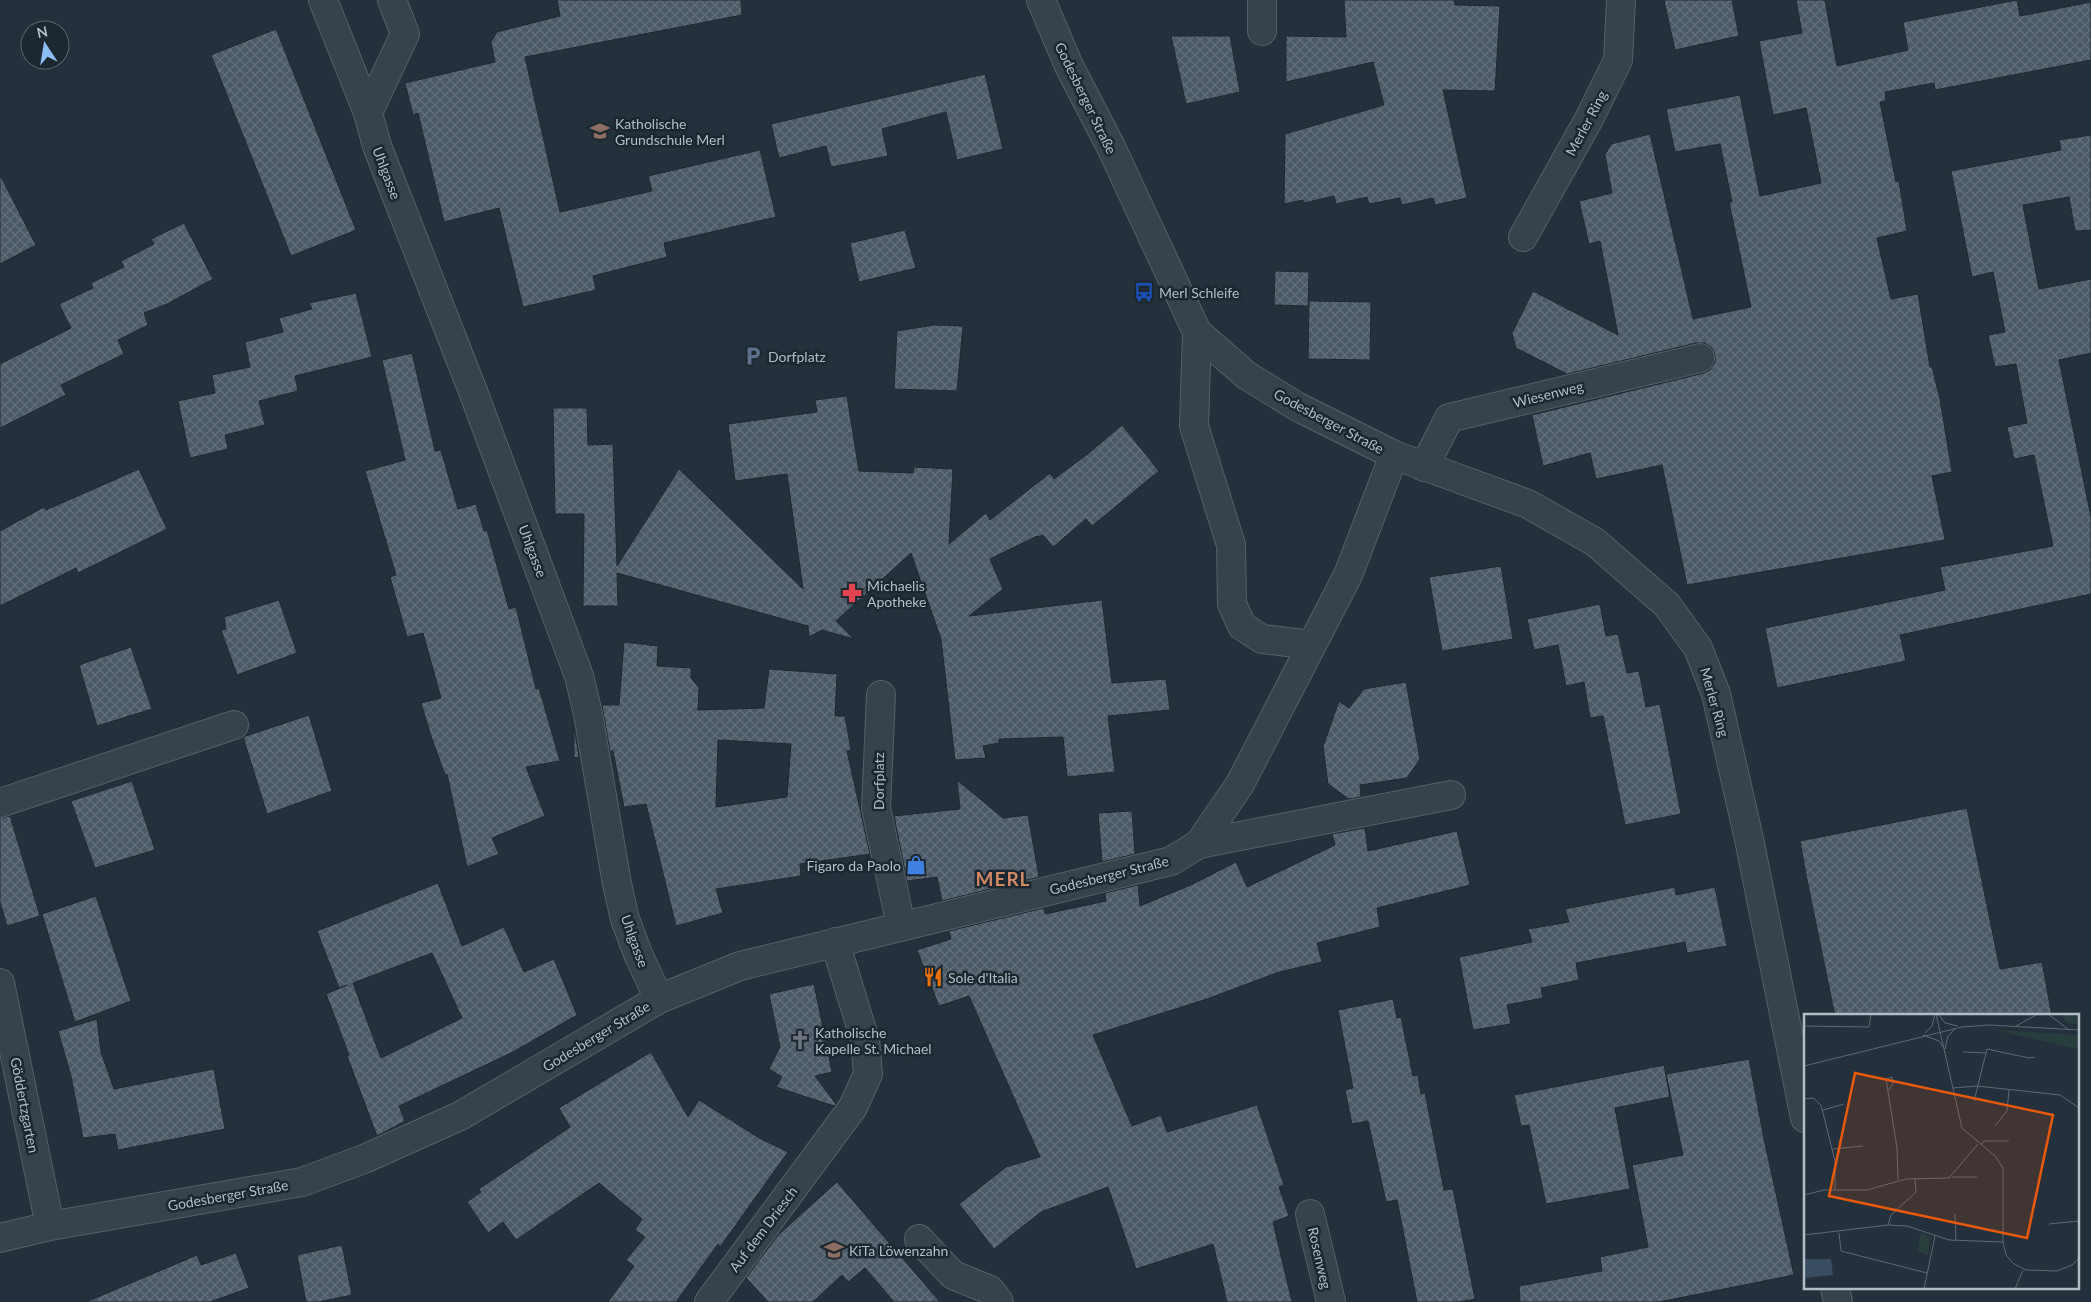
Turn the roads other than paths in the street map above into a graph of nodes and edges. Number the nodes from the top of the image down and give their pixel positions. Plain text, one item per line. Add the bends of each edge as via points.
1 (323, 0) edge
2 (392, 0) edge
3 (1041, 0) edge
4 (1262, 0) edge
5 (1621, 0) edge
6 (1262, 31) dead end
7 (368, 113) junction
8 (1523, 237) dead end
9 (1196, 332) junction
10 (1700, 358) dead end
11 (1394, 455) junction
12 (1424, 467) junction
13 (1312, 644) junction
14 (881, 695) dead end
15 (234, 725) dead end
16 (1451, 795) dead end
17 (0, 804) edge
18 (1199, 844) junction
19 (901, 926) junction
20 (835, 942) junction
21 (0, 983) edge
22 (659, 998) junction
23 (1804, 1113) edge
24 (1310, 1214) dead end
25 (50, 1226) junction
26 (0, 1238) edge
27 (919, 1239) dead end
28 (709, 1302) edge
29 (999, 1302) edge
30 (1331, 1302) edge

1 - 7 street, Uhlgasse
2 - 7 street via 405,34
3 - 9 street, Godesberger Straße via 1069,66
4 - 6 street
5 - 8 street, Merler Ring via 1618,60
7 - 22 street, Uhlgasse via 377,146 579,676 625,919
9 - 11 street, Godesberger Straße via 1254,380 1298,407
9 - 13 street, Godesberger Straße via 1194,426 1231,545 1232,604 1242,626 1262,639
10 - 12 street, Wiesenweg via 1448,418
11 - 12 street, Merler Ring
11 - 13 street, Godesberger Straße via 1348,575
12 - 23 street, Merler Ring via 1528,504 1595,542 1667,605 1698,648 1716,694
13 - 18 street, Godesberger Straße via 1240,784
14 - 19 street, Dorfplatz via 876,808
15 - 17 street
16 - 18 street, Godesberger Straße
18 - 19 street, Godesberger Straße via 1171,861
19 - 20 street, Godesberger Straße
20 - 22 street, Godesberger Straße via 740,966
20 - 28 street, Auf dem Driesch via 865,1040 868,1074 854,1106
21 - 25 street, Göddertzgarten
22 - 25 street, Godesberger Straße via 460,1116 364,1160 302,1182
24 - 30 street, Rosenweg
25 - 26 street, Godesberger Straße
27 - 29 street via 953,1275 990,1290

